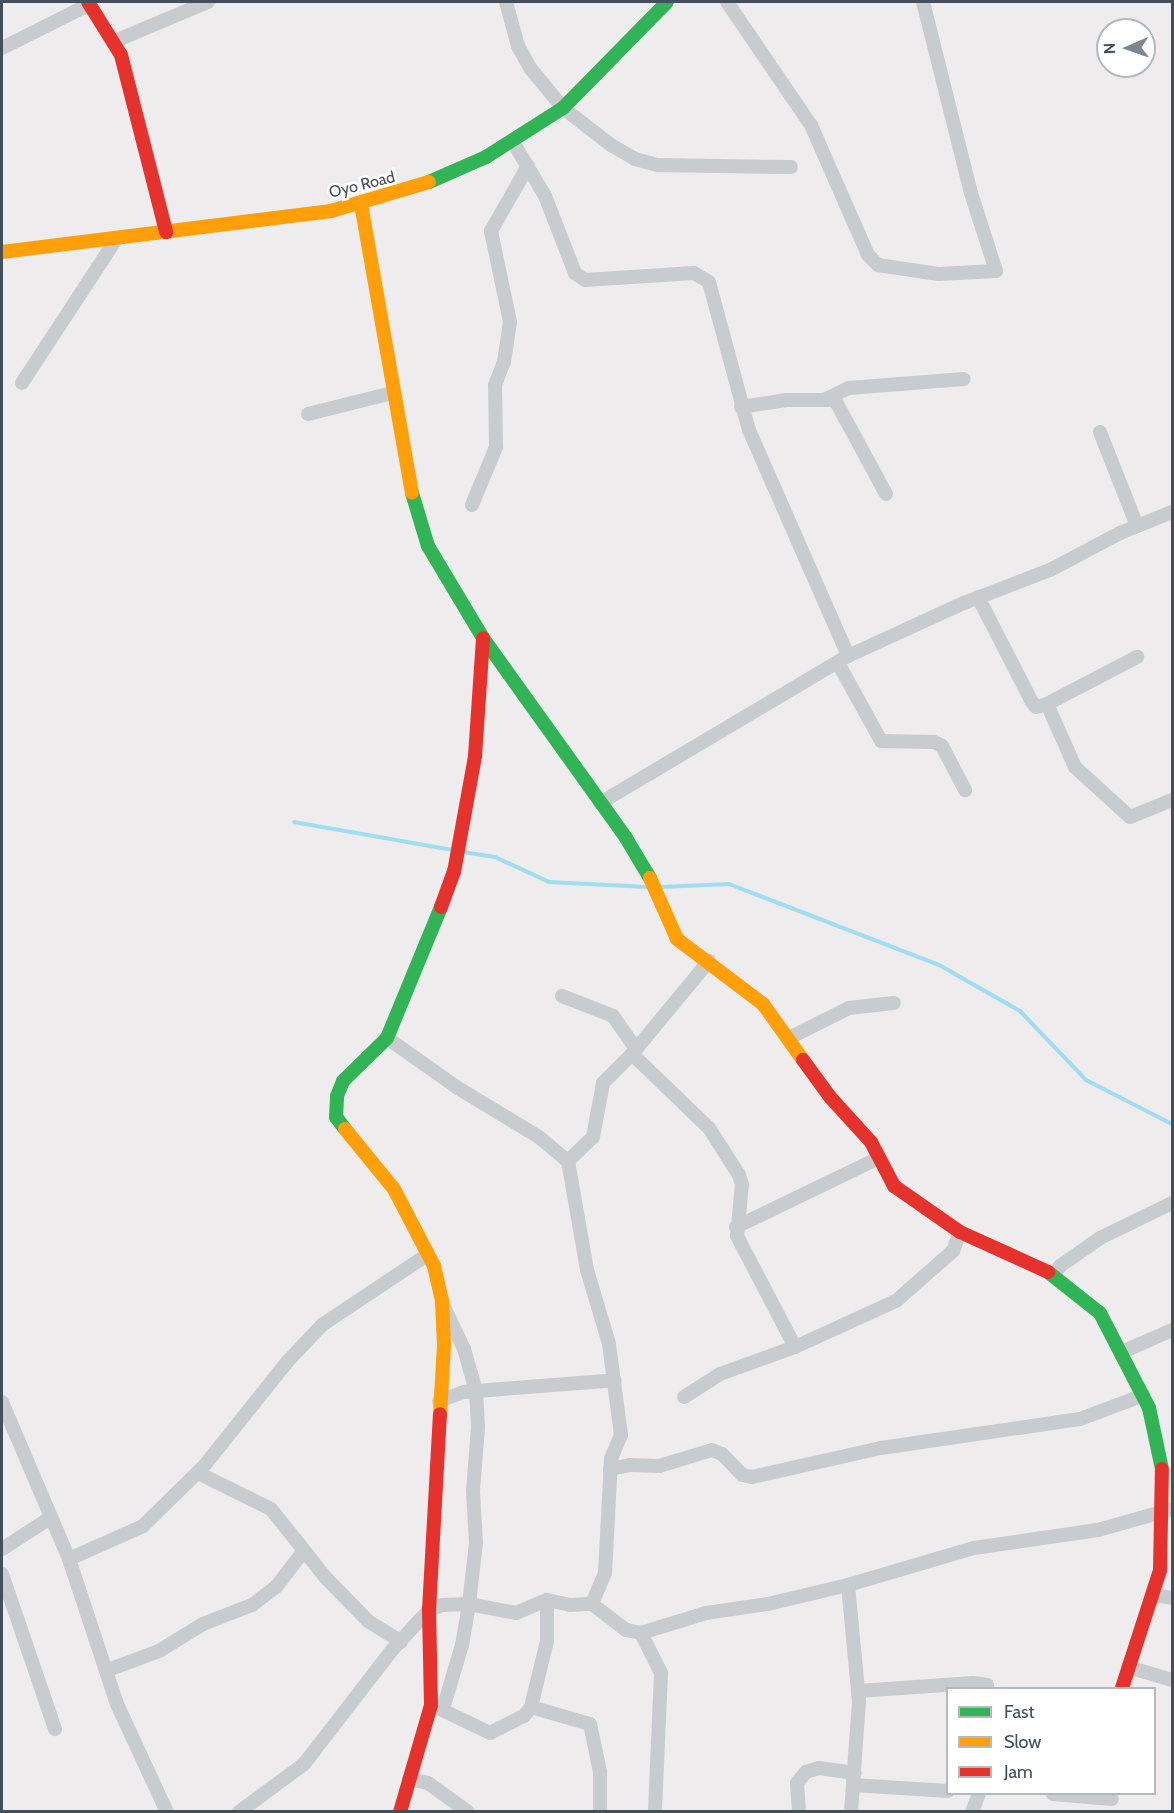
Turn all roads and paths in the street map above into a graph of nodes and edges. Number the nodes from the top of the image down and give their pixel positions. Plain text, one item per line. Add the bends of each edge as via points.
1 (208, 2) edge
2 (506, 2) edge
3 (667, 2) edge
4 (727, 2) edge
5 (923, 2) edge
6 (89, 3) edge
7 (115, 41) junction
8 (2, 48) edge
9 (562, 108) junction
10 (513, 142) junction
11 (528, 166) junction
12 (791, 167) dead end
13 (361, 204) junction
14 (166, 232) junction
15 (117, 238) junction
16 (2, 252) edge
17 (964, 379) dead end
18 (22, 383) dead end
19 (392, 393) junction
20 (824, 400) junction
21 (741, 407) junction
22 (308, 414) dead end
23 (1100, 432) dead end
24 (886, 494) dead end
25 (472, 504) dead end
26 (1173, 512) edge
27 (1137, 526) junction
28 (978, 597) junction
29 (483, 638) junction
30 (1137, 657) dead end
31 (843, 659) junction
32 (1047, 705) junction
33 (965, 790) dead end
34 (1173, 800) edge
35 (600, 803) junction
36 (709, 961) junction
37 (562, 996) dead end
38 (894, 1004) dead end
39 (387, 1038) junction
40 (789, 1038) junction
41 (633, 1050) junction
42 (879, 1158) junction
43 (567, 1161) junction
44 (1173, 1203) edge
45 (736, 1227) junction
46 (960, 1232) junction
47 (428, 1255) junction
48 (1054, 1275) junction
49 (442, 1302) junction
50 (1173, 1330) edge
51 (795, 1347) junction
52 (1122, 1352) junction
53 (615, 1380) junction
54 (476, 1391) junction
55 (1144, 1395) junction
56 (684, 1397) dead end
57 (439, 1401) junction
58 (2, 1402) edge
59 (1166, 1454) edge
60 (610, 1469) junction
61 (198, 1473) junction
62 (1168, 1510) edge
63 (50, 1518) junction
64 (2, 1545) edge
65 (303, 1552) junction
66 (69, 1559) junction
67 (2, 1574) edge
68 (848, 1585) junction
69 (1154, 1595) junction
70 (1173, 1598) edge
71 (547, 1600) junction
72 (469, 1604) junction
73 (592, 1604) junction
74 (429, 1610) junction
75 (641, 1633) junction
76 (401, 1642) junction
77 (1128, 1667) junction
78 (108, 1670) junction
79 (432, 1677) junction
80 (453, 1679) junction
81 (1173, 1680) edge
82 (987, 1687) edge
83 (1123, 1687) edge
84 (858, 1690) junction
85 (437, 1707) junction
86 (531, 1707) junction
87 (55, 1729) dead end
88 (409, 1779) junction
89 (854, 1779) junction
90 (946, 1791) edge
91 (979, 1795) edge
92 (1061, 1795) edge
93 (1112, 1801) edge
94 (167, 1812) edge
95 (239, 1812) edge
96 (400, 1812) edge
97 (468, 1812) edge
98 (600, 1812) edge
99 (655, 1812) edge
100 (799, 1812) edge
101 (851, 1812) edge
102 (972, 1812) edge

1 - 7 street
2 - 9 street via 518,46
3 - 9 main road, Oyo Road
4 - 5 street via 811,125 868,255 878,265 938,274 996,271 971,193
6 - 7 main road
6 - 8 street
7 - 14 main road
9 - 10 main road, Oyo Road
9 - 12 street via 611,145 635,159 658,165
10 - 11 street
10 - 13 main road, Oyo Road via 441,178
11 - 21 street via 548,202 575,273 585,280 694,273 709,282
11 - 25 street via 491,231 510,322 504,362 495,385 496,447
13 - 14 main road, Oyo Road via 260,222
13 - 19 main road
14 - 15 main road, Oyo Road
15 - 16 main road, Oyo Road
15 - 18 street
17 - 20 street via 849,388
19 - 22 street
19 - 29 main road via 417,517 428,546
20 - 21 street via 786,400
20 - 24 street via 835,400 843,409
21 - 31 street
23 - 27 street
26 - 27 street
27 - 28 street via 1052,569
28 - 31 street
28 - 32 street via 1032,702 1036,707
29 - 35 main road
29 - 39 main road via 475,756 454,872 431,939
30 - 32 street
31 - 33 street via 881,741 934,741 942,746
31 - 35 street
32 - 34 street via 1075,766 1130,817
35 - 36 main road via 654,887 678,939
36 - 40 main road via 763,1004
36 - 41 street
37 - 41 street via 614,1016
38 - 40 street via 849,1008
39 - 43 street via 458,1088 540,1137
39 - 47 main road via 343,1081 336,1116 394,1190
40 - 42 main road
41 - 43 street via 603,1083 593,1137
41 - 45 street via 708,1128 739,1175 742,1184
42 - 45 street
42 - 46 main road via 894,1186
43 - 53 street via 585,1263 600,1304
44 - 48 street via 1100,1238 1060,1266
45 - 51 street via 740,1242
46 - 48 main road
46 - 51 street via 953,1251 896,1301
47 - 49 main road via 439,1281
47 - 61 street via 322,1325
48 - 52 main road via 1100,1313
49 - 54 street via 464,1349
49 - 57 main road via 444,1345
50 - 52 street
51 - 56 street via 720,1374
52 - 55 main road
53 - 54 street
53 - 60 street via 621,1435
54 - 57 street
54 - 72 street via 476,1543
55 - 59 main road
55 - 60 street via 1080,1419 881,1448 752,1478 742,1475 722,1454 712,1450 659,1466
57 - 74 main road
58 - 63 street
59 - 62 main road
60 - 73 street via 605,1573
61 - 65 street via 271,1509
61 - 66 street via 142,1526
62 - 68 street via 1098,1530 974,1548
62 - 69 main road
63 - 64 street
63 - 66 street
65 - 76 street via 368,1620
65 - 78 street via 276,1587 252,1605 203,1624 159,1651
66 - 78 street
67 - 87 street
68 - 75 street via 706,1614
68 - 84 street
69 - 70 street
69 - 77 main road
71 - 72 street via 516,1613
71 - 73 street
71 - 86 street via 547,1641
72 - 74 street
72 - 80 street
73 - 75 street via 626,1630
74 - 76 street
74 - 79 main road
75 - 99 street via 661,1673
76 - 95 street via 304,1764
77 - 81 street
77 - 83 main road
78 - 94 street via 125,1724
79 - 80 street
79 - 85 main road
80 - 85 street
82 - 84 street via 973,1683
84 - 89 street
85 - 86 street via 490,1733 509,1727
85 - 88 main road
86 - 98 street via 590,1724 600,1772
88 - 96 main road
88 - 97 street via 428,1783
89 - 90 street
89 - 100 street via 819,1768 806,1772 796,1783
89 - 101 street
91 - 102 street
92 - 93 street

